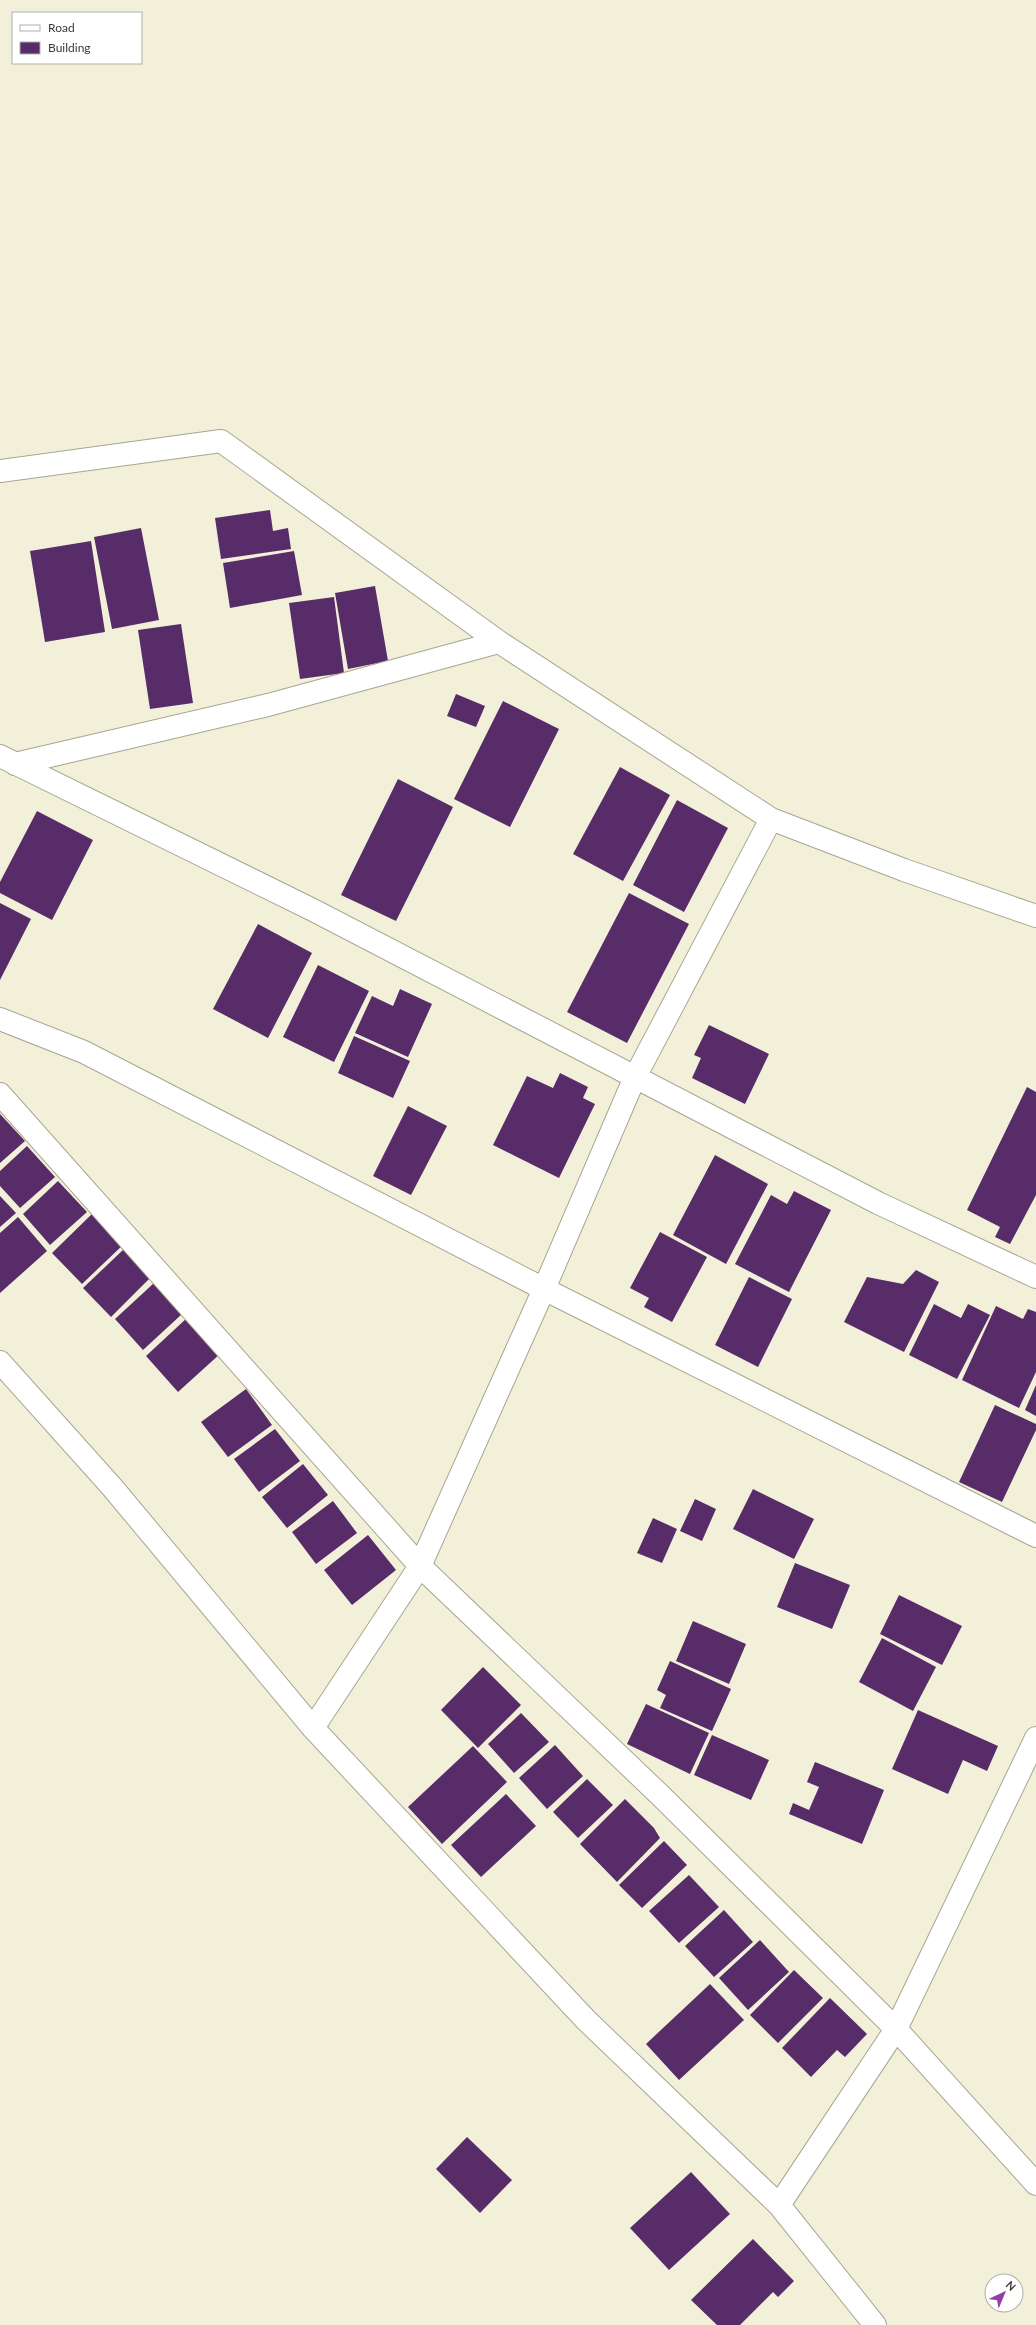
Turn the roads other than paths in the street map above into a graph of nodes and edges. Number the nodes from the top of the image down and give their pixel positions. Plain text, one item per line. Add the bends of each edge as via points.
1 (0, 471) edge
2 (499, 642) junction
3 (7, 760) edge
4 (771, 819) junction
5 (1036, 916) edge
6 (0, 1019) edge
7 (635, 1077) junction
8 (0, 1094) edge
9 (1036, 1277) edge
10 (544, 1289) junction
11 (0, 1362) edge
12 (1036, 1536) edge
13 (420, 1566) junction
14 (313, 1728) junction
15 (1036, 1738) edge
16 (896, 2029) junction
17 (1036, 2184) edge
18 (779, 2205) junction
19 (875, 2325) edge

1 - 2 street via 221,441
2 - 3 street via 268,705
2 - 4 street
3 - 7 street via 313,910
4 - 5 street via 904,870
4 - 7 street
6 - 10 street via 84,1052
7 - 9 street via 878,1203
7 - 10 street
8 - 13 street
10 - 12 street
10 - 13 street
11 - 14 street via 112,1487
13 - 14 street
13 - 16 street via 660,1795
14 - 18 street via 586,2020
15 - 16 street
16 - 17 street
16 - 18 street
18 - 19 street

